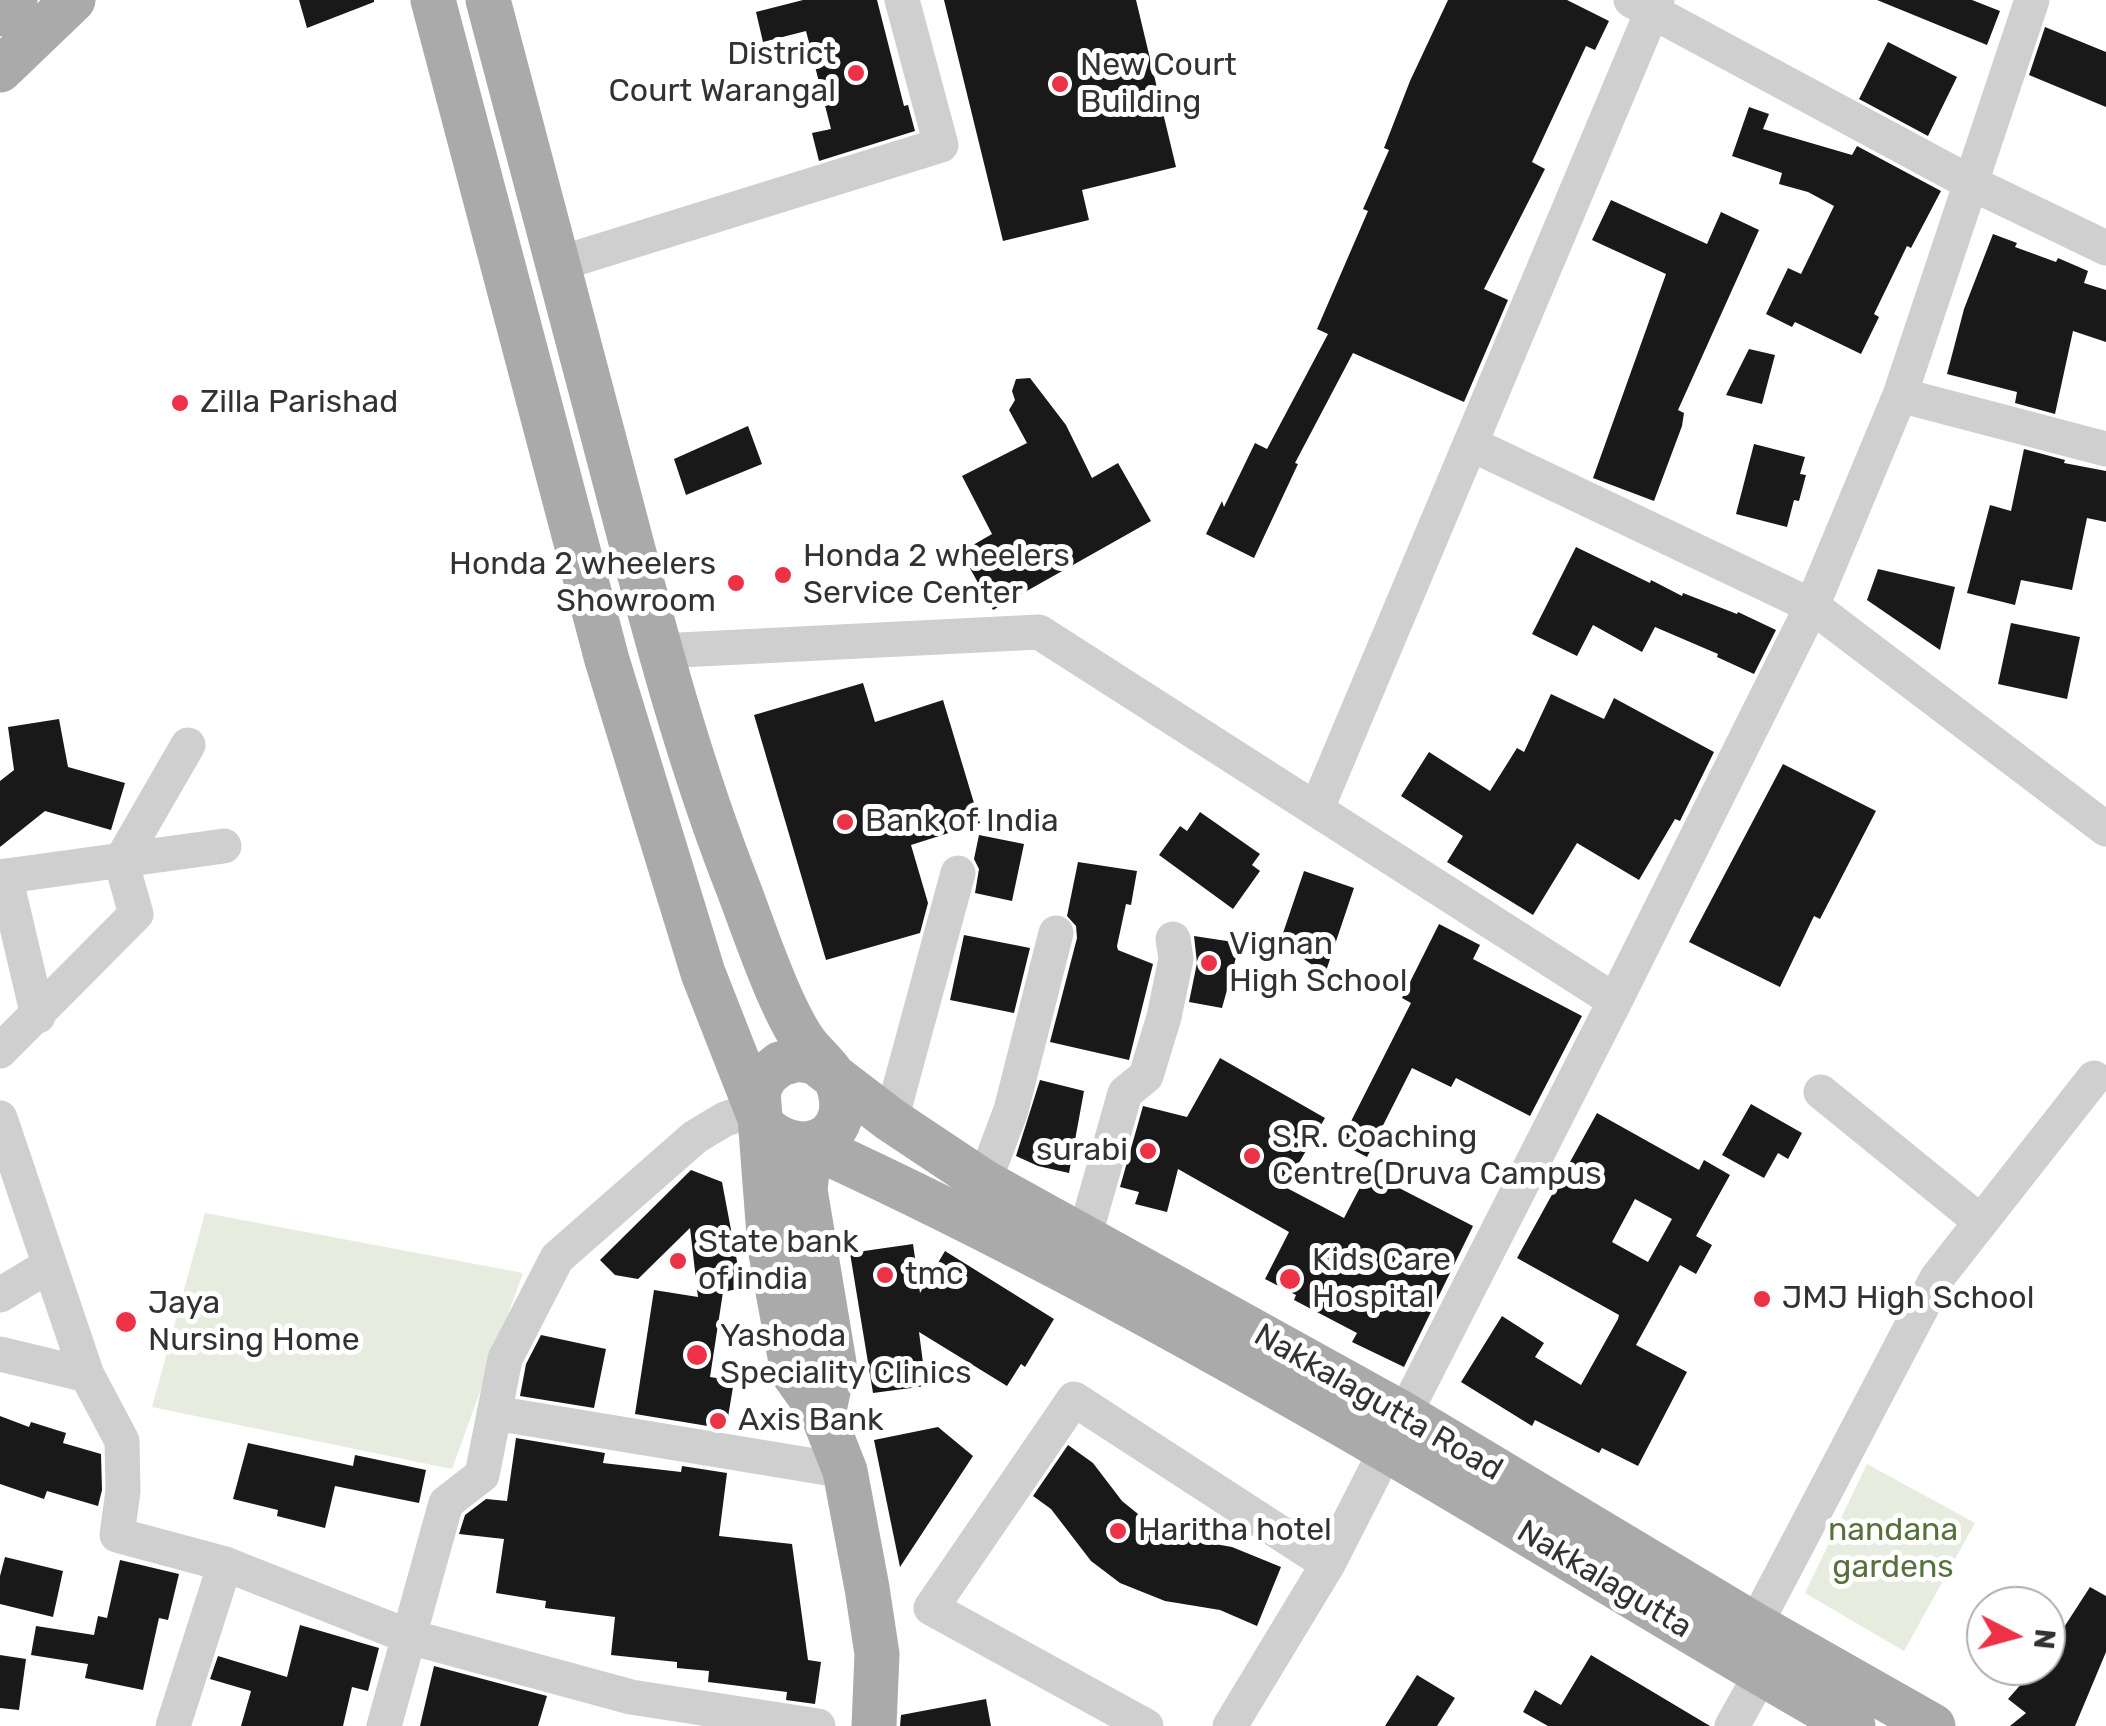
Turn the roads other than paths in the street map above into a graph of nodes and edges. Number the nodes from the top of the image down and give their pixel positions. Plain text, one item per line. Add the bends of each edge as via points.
1 (15, 0) edge
2 (73, 0) edge
3 (434, 0) edge
4 (488, 0) edge
5 (902, 0) edge
6 (2032, 0) edge
7 (1647, 4) edge
8 (0, 14) edge
9 (0, 70) edge
10 (1970, 182) junction
11 (2106, 248) edge
12 (558, 264) junction
13 (1900, 396) junction
14 (1470, 444) junction
15 (2106, 449) edge
16 (1812, 606) junction
17 (660, 651) junction
18 (188, 745) dead end
19 (1317, 808) junction
20 (2106, 829) edge
21 (224, 846) dead end
22 (120, 860) junction
23 (958, 873) dead end
24 (2, 876) edge
25 (1056, 933) dead end
26 (1174, 939) dead end
27 (1615, 1001) junction
28 (38, 1016) junction
29 (0, 1051) edge
30 (830, 1072) junction
31 (2094, 1078) dead end
32 (1820, 1092) dead end
33 (757, 1109) junction
34 (0, 1118) edge
35 (891, 1120) junction
36 (810, 1145) junction
37 (984, 1182) junction
38 (1981, 1222) junction
39 (1084, 1238) junction
40 (48, 1266) junction
41 (0, 1295) edge
42 (0, 1354) edge
43 (87, 1375) junction
44 (494, 1414) junction
45 (823, 1415) junction
46 (1394, 1432) junction
47 (845, 1471) junction
48 (225, 1564) junction
49 (1328, 1564) junction
50 (410, 1637) junction
51 (1765, 1646) junction
52 (626, 1712) edge
53 (173, 1726) edge
54 (384, 1726) edge
55 (818, 1726) edge
56 (874, 1726) edge
57 (1146, 1726) edge
58 (1230, 1726) edge
59 (1732, 1726) edge
60 (1853, 1726) edge
61 (1933, 1726) edge

1 - 8 main road
2 - 9 main road
3 - 33 main road via 607,660 704,973
4 - 12 main road
5 - 12 street via 941,146
6 - 10 street
7 - 10 street
7 - 14 street
10 - 11 street
10 - 13 street
12 - 17 main road
13 - 15 street
13 - 16 street
14 - 16 street
14 - 19 street
16 - 20 street
16 - 27 street
17 - 19 street via 1039,632
17 - 30 main road via 749,918 801,1038
18 - 22 street
19 - 27 street
21 - 22 street
22 - 24 street
22 - 28 street via 136,914
23 - 35 street
24 - 28 street
25 - 37 street
26 - 39 street via 1164,1017 1146,1076 1124,1093
27 - 46 street
28 - 29 street
30 - 33 main road via 798,1059 780,1064 766,1075
30 - 35 main road, Nakkalagutta Road
30 - 36 main road via 840,1088 838,1122
31 - 38 street
32 - 38 street
33 - 36 main road via 776,1138
33 - 44 street via 695,1136 557,1258 505,1359
33 - 45 main road via 770,1248 792,1372
34 - 40 street
35 - 37 main road, Nakkalagutta Road
36 - 45 main road via 805,1190 834,1363
36 - 46 main road, Nakkalagutta
37 - 39 main road, Nakkalagutta Road
38 - 51 street via 1937,1278
39 - 46 main road, Nakkalagutta Road
40 - 41 street
40 - 43 street
42 - 43 street
43 - 48 street via 122,1441 117,1535
44 - 47 street
44 - 50 street via 482,1474 446,1502
45 - 47 main road
46 - 49 street
46 - 51 main road, Nakkalagutta
47 - 56 main road via 876,1654
48 - 50 street
48 - 53 street
49 - 57 street via 1074,1399 930,1608
49 - 58 street
50 - 52 street
50 - 54 street
51 - 59 street
51 - 60 main road, Nakkalagutta
51 - 61 main road
52 - 55 street

